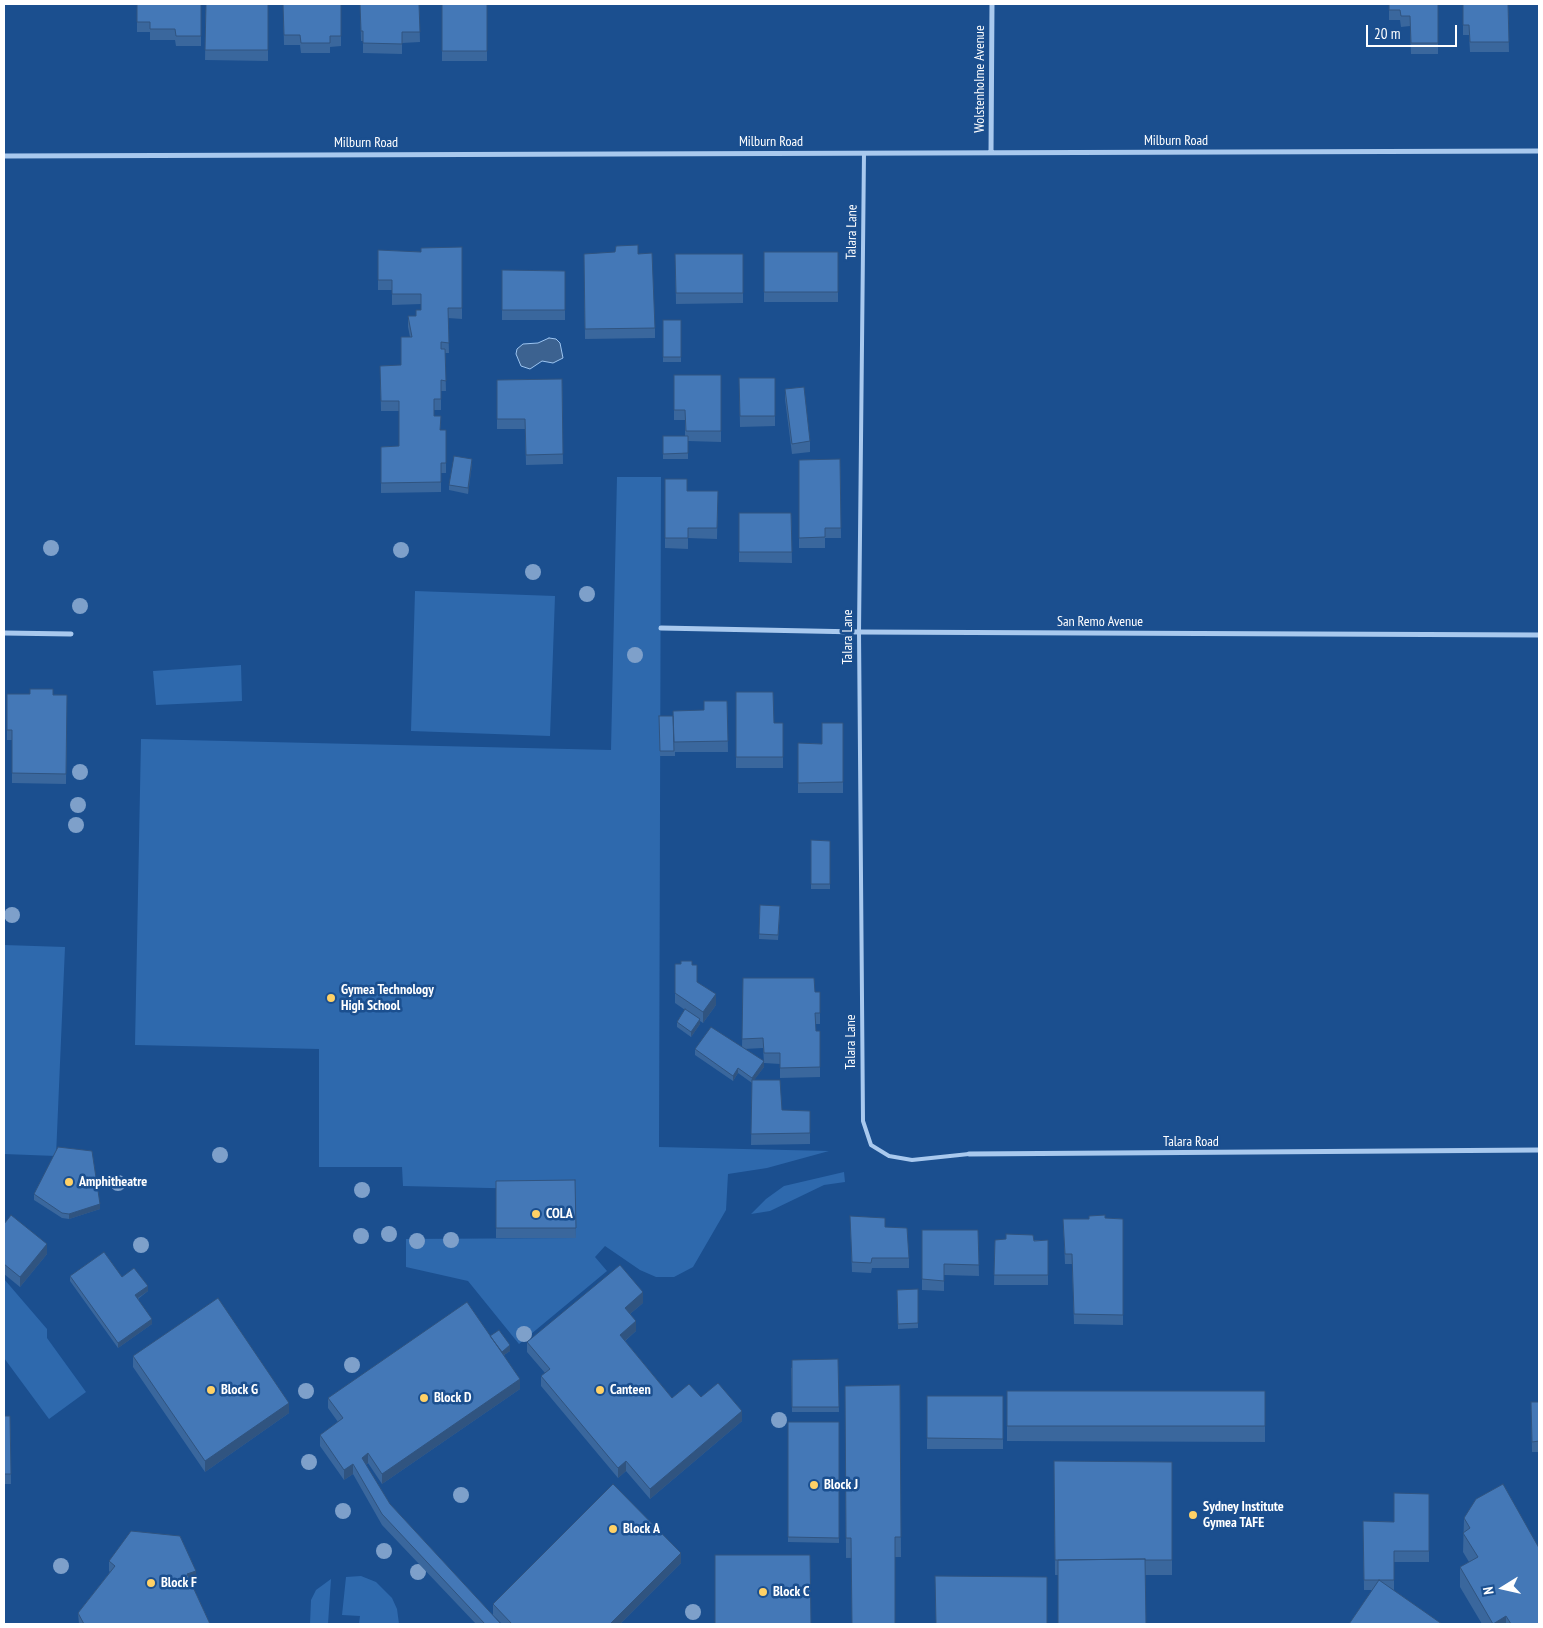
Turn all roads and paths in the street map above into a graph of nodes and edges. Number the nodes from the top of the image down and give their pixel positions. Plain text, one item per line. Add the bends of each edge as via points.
1 (992, 4) edge
2 (1539, 151) edge
3 (864, 153) junction
4 (991, 153) junction
5 (4, 156) edge
6 (660, 628) dead end
7 (859, 632) junction
8 (4, 633) edge
9 (71, 634) dead end
10 (1539, 634) edge
11 (863, 1121) joint
12 (1539, 1150) edge
13 (969, 1154) joint

1 - 4 street, Wolstenholme Avenue
2 - 4 street, Milburn Road
3 - 4 street, Milburn Road
3 - 5 street, Milburn Road
3 - 7 lane, Talara Lane
6 - 7 street, San Remo Avenue
7 - 10 street, San Remo Avenue
7 - 11 lane, Talara Lane
8 - 9 street
11 - 13 lane, Talara Road via 871,1145 889,1156 912,1160
12 - 13 street, Talara Road

